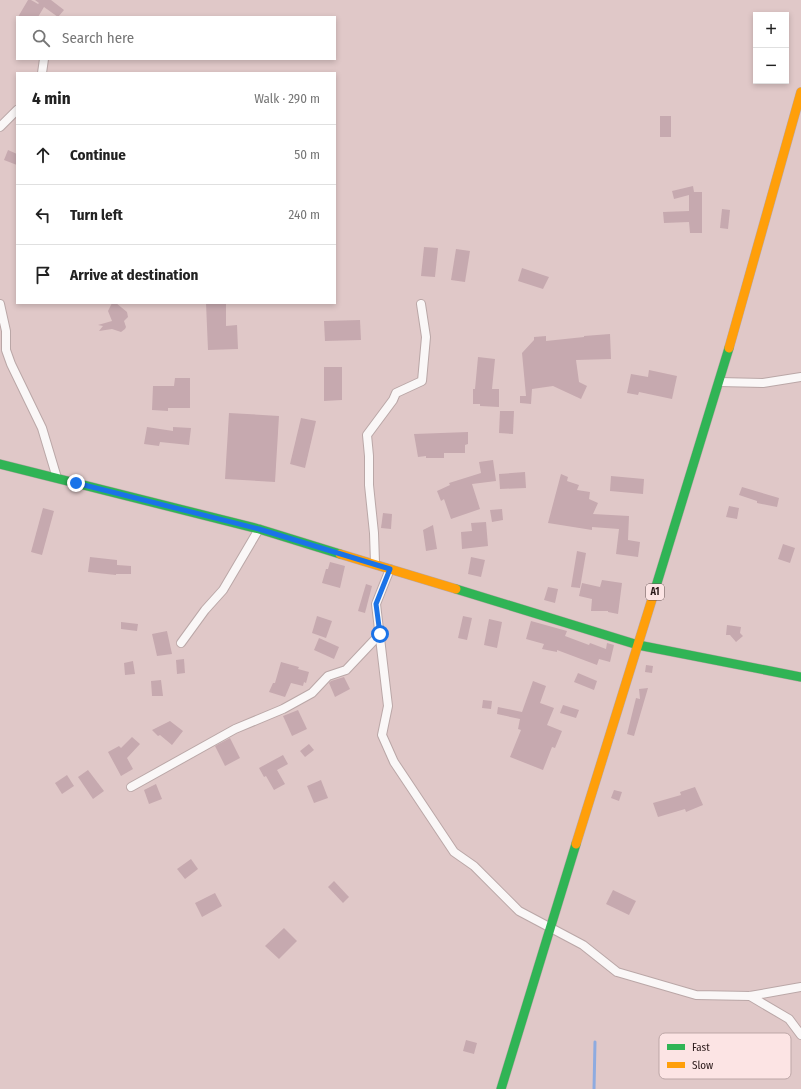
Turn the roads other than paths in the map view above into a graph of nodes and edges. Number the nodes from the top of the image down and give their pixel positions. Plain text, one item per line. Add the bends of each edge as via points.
1 (44, 60) edge
2 (42, 72) edge
3 (801, 92) edge
4 (16, 111) edge
5 (0, 127) edge
6 (0, 304) edge
7 (421, 304) dead end
8 (801, 377) edge
9 (719, 382) junction
10 (0, 464) edge
11 (57, 478) junction
12 (259, 529) junction
13 (375, 563) junction
14 (390, 569) junction
15 (380, 634) junction
16 (181, 643) dead end
17 (638, 645) junction
18 (801, 677) edge
19 (132, 787) dead end
20 (550, 926) junction
21 (801, 988) edge
22 (750, 996) junction
23 (801, 1035) edge
24 (500, 1089) edge

1 - 2 street
3 - 9 main road, A1
4 - 5 street
6 - 11 street via 6,331 6,350 42,428
7 - 13 street via 426,337 422,381 396,393 367,435
8 - 9 street via 763,383
9 - 17 main road, A1
10 - 11 main road
11 - 12 main road
12 - 13 main road
12 - 16 street via 223,590
13 - 14 main road
14 - 15 street via 376,604
14 - 17 main road
15 - 19 street via 346,670 328,676 312,693 283,709 235,729
15 - 20 street via 388,706 382,735 394,762 454,852 474,866 520,911
17 - 18 main road
17 - 20 main road, A1
20 - 22 street via 583,945 617,972 696,995
20 - 24 main road, A1
21 - 22 street
22 - 23 street via 789,1019

